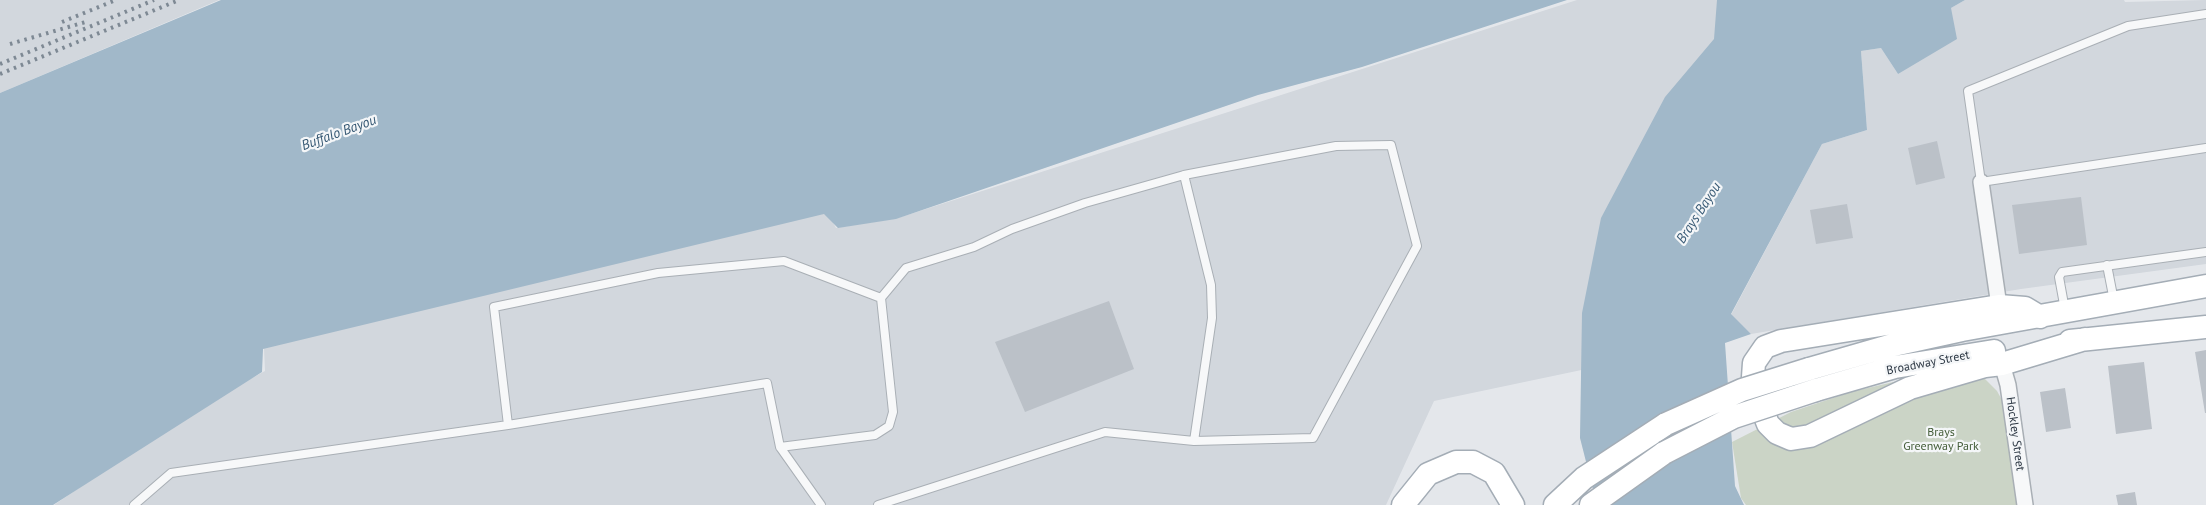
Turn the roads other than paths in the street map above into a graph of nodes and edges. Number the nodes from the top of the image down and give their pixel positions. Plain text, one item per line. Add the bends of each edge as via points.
1 (2206, 14) edge
2 (2206, 148) edge
3 (1184, 175) junction
4 (1981, 182) junction
5 (2206, 252) edge
6 (2107, 265) junction
7 (2206, 286) edge
8 (881, 298) junction
9 (2115, 303) junction
10 (1999, 306) junction
11 (2066, 312) junction
12 (2040, 317) junction
13 (2206, 327) edge
14 (2085, 339) junction
15 (2002, 364) junction
16 (1812, 380) junction
17 (508, 425) junction
18 (1194, 441) junction
19 (780, 447) junction
20 (134, 505) edge
21 (821, 505) edge
22 (878, 505) edge
23 (1403, 505) edge
24 (1513, 505) edge
25 (1555, 505) edge
26 (1591, 505) edge
27 (2025, 505) edge

1 - 4 lane via 2128,26 1968,91
2 - 4 lane
3 - 8 lane via 1085,203 1012,229 974,247 906,268
3 - 18 lane via 1212,285 1212,318
3 - 18 lane via 1336,146 1391,144 1417,246 1313,438
4 - 10 street
5 - 6 lane
6 - 9 lane
6 - 11 lane via 2059,274
7 - 9 main road, Broadway Street
8 - 17 lane via 784,261 658,273 494,307
8 - 19 lane via 893,412 889,426 875,436
9 - 11 main road, Broadway Street
10 - 12 main road via 2025,308
10 - 15 main road via 1781,341 1765,347 1754,363 1753,377 1768,424 1777,433 1791,439 1810,436 1910,388
11 - 12 main road, Broadway Street
12 - 16 main road, Broadway Street via 1889,346
13 - 14 main road, Broadway Street
14 - 15 main road
14 - 16 main road, Broadway Street
15 - 27 street, Hockley Street via 2008,385
16 - 25 main road, Broadway Street, bridge via 1742,390 1666,424 1584,478
16 - 26 main road, Broadway Street, bridge via 1664,453
17 - 19 lane via 767,383
17 - 20 lane via 171,473
18 - 22 lane via 1105,432
19 - 21 lane
23 - 24 main road via 1428,474 1456,462 1472,462 1494,473

